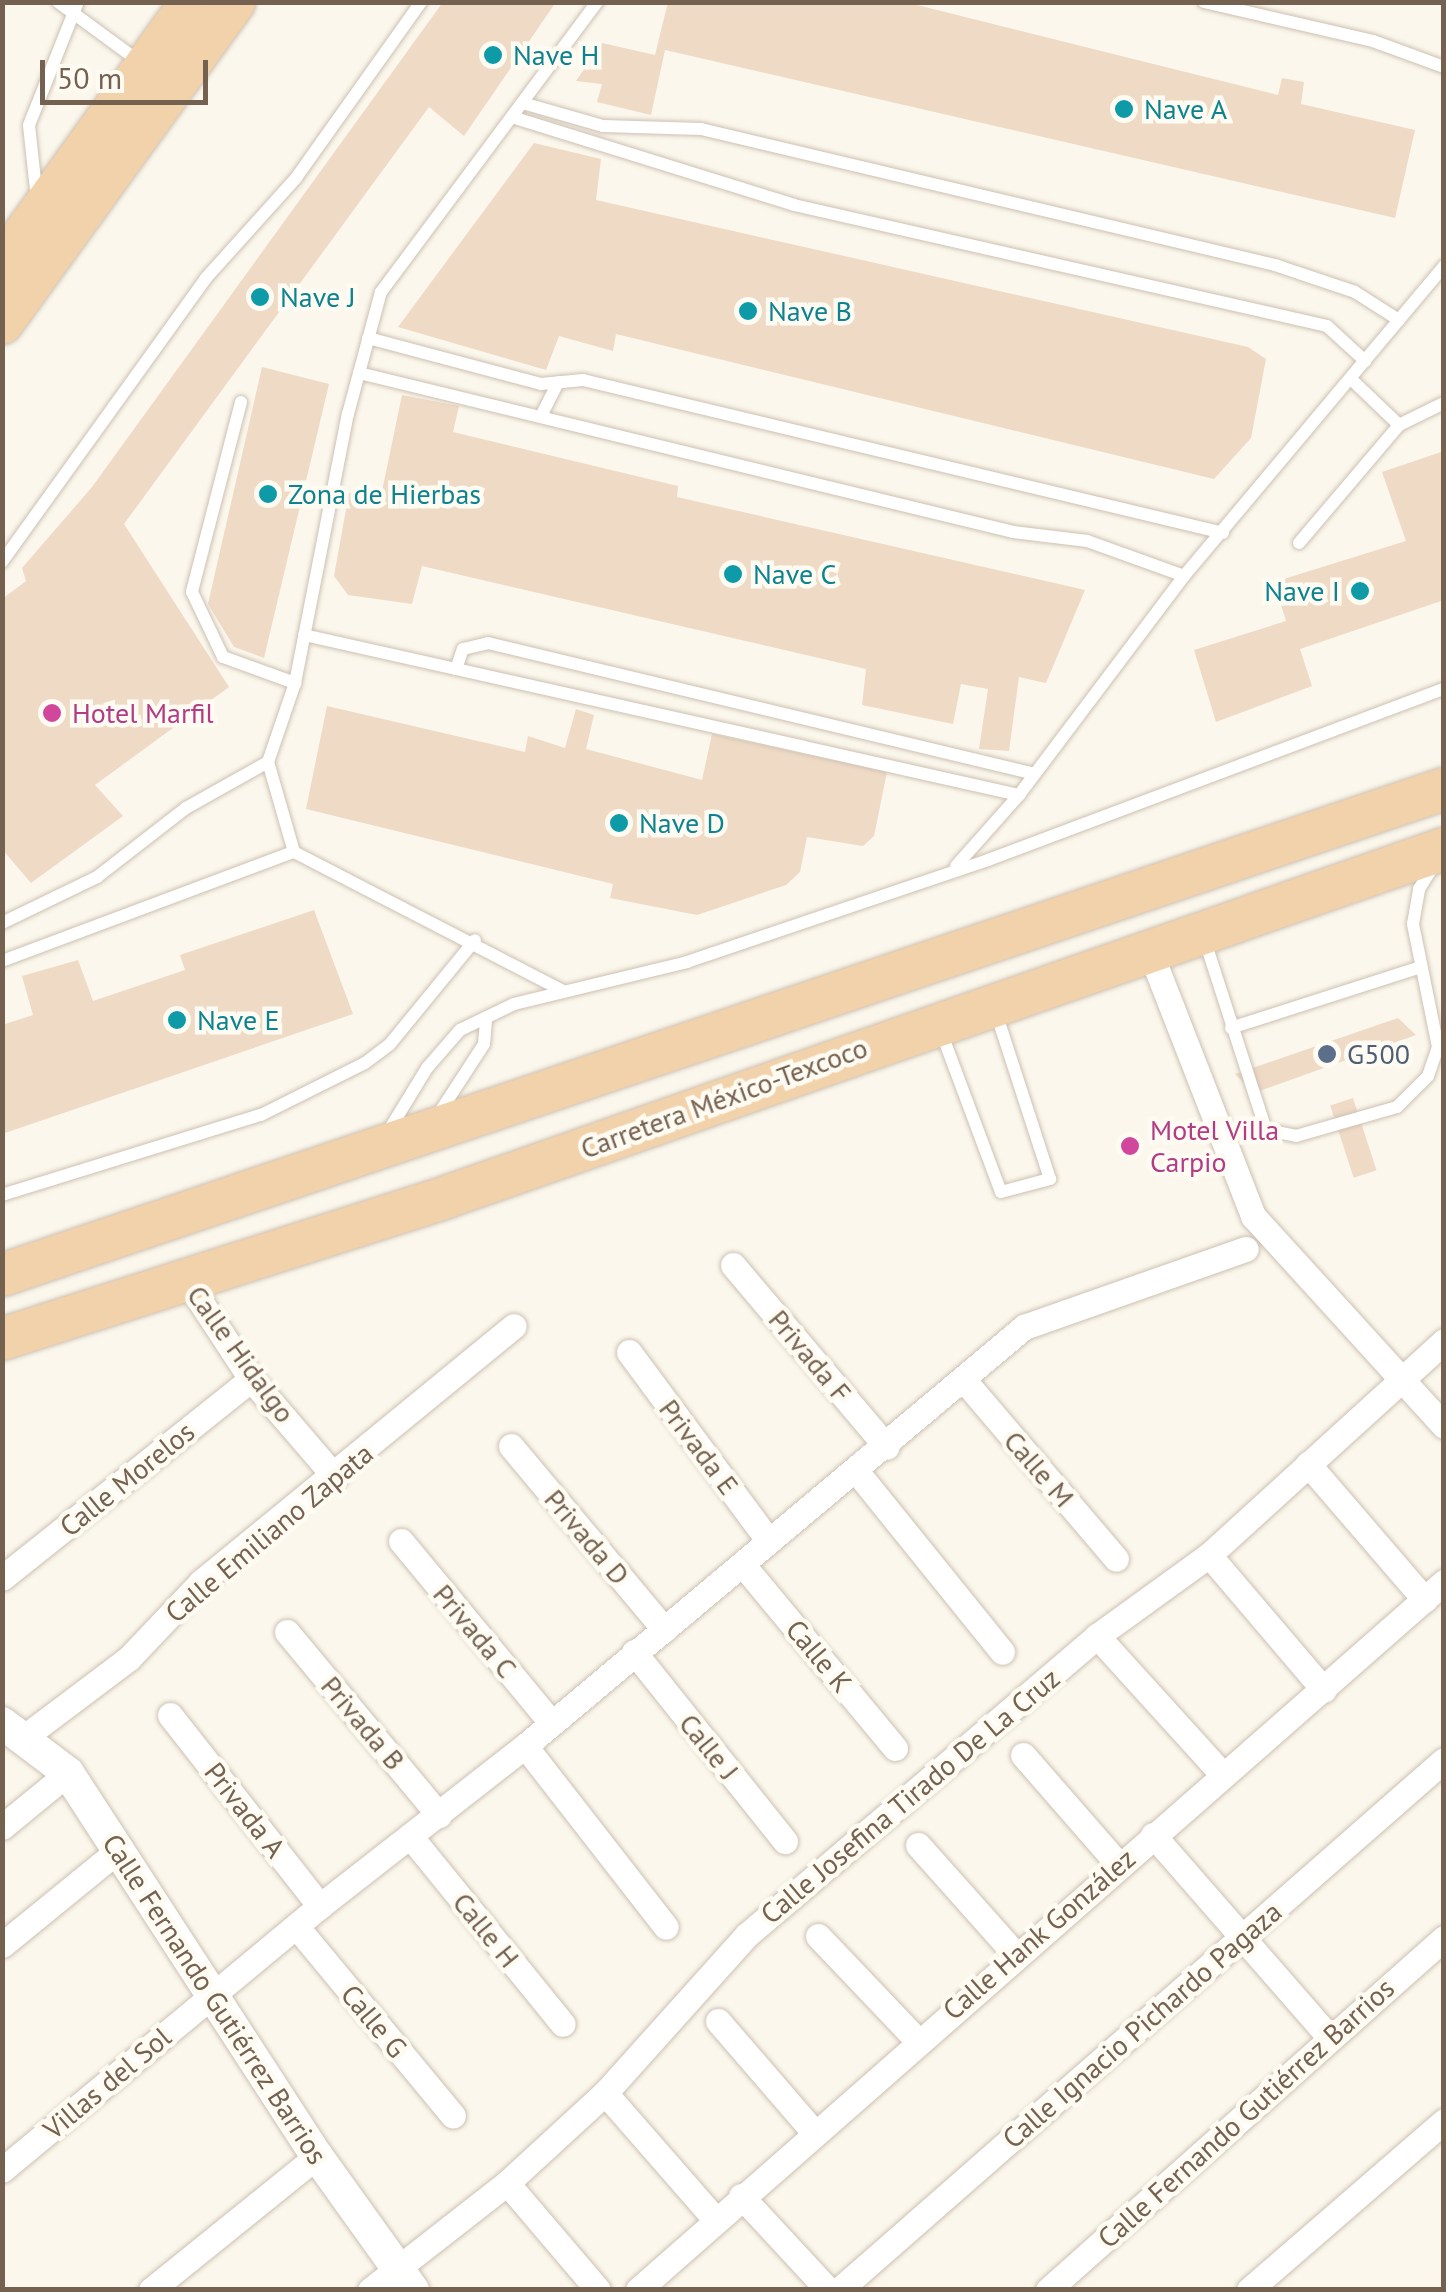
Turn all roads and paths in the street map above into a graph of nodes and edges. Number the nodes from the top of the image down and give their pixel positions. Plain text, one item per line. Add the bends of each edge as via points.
1 (58, 2) edge
2 (192, 2) edge
3 (234, 2) edge
4 (421, 2) edge
5 (597, 2) edge
6 (1204, 2) edge
7 (74, 8) edge
8 (146, 66) junction
9 (1444, 67) edge
10 (526, 104) junction
11 (515, 118) junction
12 (603, 126) junction
13 (609, 143) junction
14 (40, 213) junction
15 (2, 266) edge
16 (1444, 266) edge
17 (1398, 320) junction
18 (2, 324) edge
19 (368, 338) junction
20 (1365, 361) junction
21 (358, 373) junction
22 (1351, 379) junction
23 (558, 382) junction
24 (241, 402) dead end
25 (1444, 403) edge
26 (541, 416) junction
27 (1399, 424) junction
28 (1223, 533) junction
29 (1298, 543) dead end
30 (2, 562) edge
31 (1184, 576) junction
32 (304, 636) junction
33 (456, 669) junction
34 (295, 683) junction
35 (1444, 689) edge
36 (268, 762) junction
37 (1035, 774) junction
38 (1444, 790) edge
39 (1019, 795) junction
40 (1444, 851) edge
41 (294, 852) junction
42 (956, 866) junction
43 (2, 923) edge
44 (1202, 931) junction
45 (475, 940) junction
46 (1148, 949) junction
47 (944, 960) junction
48 (2, 961) edge
49 (1422, 968) junction
50 (892, 977) junction
51 (563, 991) junction
52 (952, 1017) junction
53 (486, 1021) junction
54 (1231, 1028) junction
55 (430, 1132) junction
56 (378, 1149) junction
57 (2, 1195) edge
58 (1246, 1249) dead end
59 (731, 1266) dead end
60 (8, 1270) edge
61 (185, 1278) junction
62 (514, 1326) dead end
63 (2, 1339) edge
64 (1444, 1341) edge
65 (629, 1352) dead end
66 (252, 1379) junction
67 (963, 1380) junction
68 (1400, 1380) junction
69 (1444, 1426) edge
70 (511, 1446) dead end
71 (886, 1447) junction
72 (1308, 1464) junction
73 (857, 1472) junction
74 (336, 1476) junction
75 (401, 1541) dead end
76 (769, 1541) junction
77 (1210, 1555) junction
78 (1116, 1559) dead end
79 (743, 1565) junction
80 (2, 1578) edge
81 (1434, 1591) edge
82 (664, 1629) junction
83 (288, 1632) dead end
84 (1097, 1636) junction
85 (634, 1652) junction
86 (1002, 1652) dead end
87 (1324, 1690) junction
88 (170, 1715) dead end
89 (550, 1721) junction
90 (13, 1731) edge
91 (525, 1746) junction
92 (894, 1748) dead end
93 (1023, 1756) dead end
94 (1444, 1760) edge
95 (68, 1773) junction
96 (1222, 1774) junction
97 (438, 1815) junction
98 (2, 1827) edge
99 (410, 1836) junction
100 (1153, 1836) junction
101 (785, 1841) dead end
102 (918, 1845) dead end
103 (116, 1852) junction
104 (1119, 1865) junction
105 (320, 1906) junction
106 (296, 1926) junction
107 (666, 1927) dead end
108 (818, 1936) dead end
109 (1243, 1937) junction
110 (1444, 1938) edge
111 (2, 1945) edge
112 (1015, 1954) junction
113 (211, 1996) junction
114 (718, 2021) dead end
115 (563, 2024) dead end
116 (1330, 2038) junction
117 (918, 2041) junction
118 (605, 2093) junction
119 (453, 2116) dead end
120 (1444, 2120) edge
121 (812, 2131) junction
122 (317, 2156) junction
123 (2, 2170) edge
124 (507, 2183) junction
125 (741, 2196) junction
126 (714, 2219) junction
127 (392, 2283) edge
128 (150, 2290) edge
129 (598, 2290) edge
130 (638, 2290) edge
131 (828, 2290) edge
132 (839, 2290) edge
133 (1048, 2290) edge
134 (1249, 2290) edge

1 - 7 lane
2 - 8 highway
3 - 18 highway
4 - 30 lane via 296,178 206,278
5 - 10 lane
6 - 9 lane via 1373,41
7 - 8 lane
7 - 14 lane via 28,125
8 - 14 highway
10 - 11 lane
10 - 12 lane
11 - 13 lane
11 - 19 lane via 381,292
12 - 13 lane
12 - 17 lane via 701,129 1275,265 1355,292
13 - 20 lane via 663,168 794,205 1328,326
14 - 15 highway
16 - 17 lane
17 - 20 lane
19 - 21 lane
19 - 23 lane via 541,384
20 - 22 lane
21 - 26 lane
21 - 32 lane
22 - 27 lane
22 - 28 lane
23 - 26 lane
23 - 28 lane via 583,380
24 - 34 lane via 192,592 223,657
25 - 27 lane
26 - 31 lane via 1013,532 1087,540
27 - 29 lane
28 - 31 lane
31 - 37 lane
32 - 33 lane
32 - 34 lane
33 - 37 lane via 462,649 488,643
33 - 39 lane
34 - 36 lane
35 - 42 lane via 988,860
36 - 41 lane
36 - 43 lane via 186,808 97,877
37 - 39 lane
38 - 47 highway, Carretera México-Texcoco
39 - 42 lane
40 - 44 highway, Carretera México-Texcoco
40 - 49 lane via 1414,906
41 - 45 lane
41 - 48 lane
42 - 51 lane via 687,962
44 - 46 highway, Carretera México-Texcoco
44 - 54 lane
45 - 51 lane
45 - 57 lane via 390,1044 366,1063 261,1114
46 - 52 highway, Carretera México-Texcoco
46 - 68 street via 1252,1216
47 - 50 highway, Carretera México-Texcoco
47 - 52 highway via 936,976 938,994
49 - 54 lane
49 - 54 lane via 1438,1047 1428,1076 1396,1108 1296,1136 1272,1134 1261,1124
50 - 52 highway via 910,982 922,997 922,1016
50 - 55 highway, Carretera México-Texcoco
51 - 53 lane via 514,1004
52 - 52 lane via 1001,1192 1050,1180
52 - 61 highway, Carretera México-Texcoco via 449,1196
53 - 55 lane via 484,1044 456,1080
53 - 56 lane via 460,1030 429,1065
55 - 56 highway, Carretera México-Texcoco
56 - 60 highway, Carretera México-Texcoco
58 - 67 street, Villas del Sol via 1040,1318
59 - 71 street, Privada F
61 - 63 highway, Carretera México-Texcoco
61 - 66 street, Calle Hidalgo
62 - 74 street, Calle Emiliano Zapata
64 - 68 street, Calle Josefina Tirado De La Cruz
65 - 76 street, Privada E
66 - 74 street, Calle Hidalgo
66 - 80 street, Calle Morelos
67 - 71 street, Villas del Sol
67 - 78 street, Calle M
68 - 69 street
68 - 72 street, Calle Josefina Tirado De La Cruz
70 - 82 street, Privada D
71 - 73 street, Villas del Sol
72 - 77 street, Calle Josefina Tirado De La Cruz
72 - 81 street
73 - 76 street, Villas del Sol
73 - 86 street
74 - 90 street, Calle Emiliano Zapata via 201,1582 130,1658
75 - 89 street, Privada C
76 - 79 street, Villas del Sol
77 - 84 street, Calle Josefina Tirado De La Cruz
77 - 87 street
79 - 82 street, Villas del Sol
79 - 92 street, Calle K
81 - 87 street, Calle Hank González
82 - 85 street, Villas del Sol
83 - 97 street, Privada B
84 - 96 street
84 - 118 street, Calle Josefina Tirado De La Cruz via 747,1935
85 - 89 street, Villas del Sol
85 - 101 street, Calle J
87 - 96 street, Calle Hank González
88 - 105 street, Privada A
89 - 91 street, Villas del Sol
90 - 95 street, Calle Fernando Gutiérrez Barrios
91 - 97 street, Villas del Sol
91 - 107 street
93 - 104 street
94 - 109 street, Calle Ignacio Pichardo Pagaza
95 - 98 street
95 - 103 street, Calle Fernando Gutiérrez Barrios
96 - 100 street, Calle Hank González
97 - 99 street, Villas del Sol
99 - 105 street, Villas del Sol
99 - 115 street, Calle H
100 - 104 street, Calle Hank González
100 - 109 street
102 - 112 street
103 - 111 street
103 - 113 street, Calle Fernando Gutiérrez Barrios
104 - 112 street, Calle Hank González
105 - 106 street, Villas del Sol
106 - 113 street, Villas del Sol
106 - 119 street, Calle G
108 - 117 street
109 - 116 street
109 - 132 street, Calle Ignacio Pichardo Pagaza
110 - 116 street, Calle Fernando Gutiérrez Barrios
112 - 117 street, Calle Hank González
113 - 122 street, Calle Fernando Gutiérrez Barrios
113 - 123 street, Villas del Sol
114 - 121 street
116 - 133 street, Calle Fernando Gutiérrez Barrios
117 - 121 street, Calle Hank González
118 - 124 street, Calle Josefina Tirado De La Cruz
118 - 126 street
120 - 134 street
121 - 125 street, Calle Hank González
122 - 127 street, Calle Fernando Gutiérrez Barrios
122 - 128 street
124 - 127 street, Calle Josefina Tirado De La Cruz
124 - 129 street
125 - 126 street, Calle Hank González
125 - 131 street
126 - 130 street, Calle Hank González

